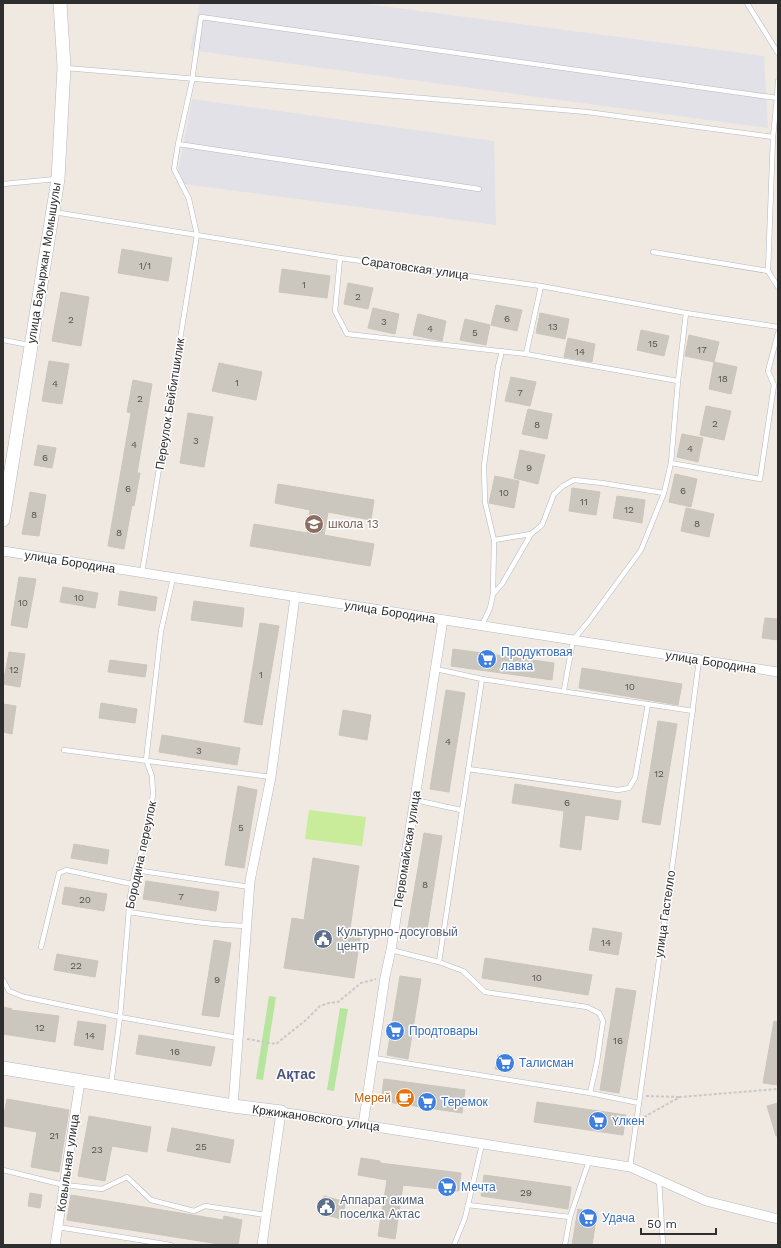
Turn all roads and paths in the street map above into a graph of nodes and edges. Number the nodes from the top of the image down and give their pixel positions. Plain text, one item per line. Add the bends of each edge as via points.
1 (60, 3) edge
2 (747, 3) edge
3 (778, 53) edge
4 (64, 68) junction
5 (192, 78) junction
6 (778, 81) edge
7 (777, 98) edge
8 (773, 137) junction
9 (178, 144) junction
10 (58, 179) junction
11 (3, 184) edge
12 (478, 189) dead end
13 (52, 212) junction
14 (198, 235) junction
15 (653, 252) dead end
16 (340, 258) junction
17 (768, 271) junction
18 (541, 286) junction
19 (778, 287) edge
20 (686, 313) junction
21 (778, 327) edge
22 (778, 333) edge
23 (3, 340) edge
24 (31, 346) junction
25 (502, 351) junction
26 (526, 354) junction
27 (678, 381) junction
28 (671, 463) junction
29 (664, 493) junction
30 (3, 520) edge
31 (531, 534) junction
32 (494, 540) junction
33 (3, 551) edge
34 (142, 573) junction
35 (173, 578) junction
36 (493, 594) junction
37 (295, 597) junction
38 (443, 620) junction
39 (482, 626) junction
40 (573, 640) junction
41 (699, 660) junction
42 (436, 669) junction
43 (778, 672) edge
44 (482, 678) junction
45 (564, 690) junction
46 (648, 704) junction
47 (693, 711) junction
48 (64, 750) dead end
49 (146, 760) junction
50 (468, 769) junction
51 (271, 777) junction
52 (415, 800) junction
53 (461, 810) junction
54 (135, 870) junction
55 (132, 884) junction
56 (250, 887) junction
57 (129, 912) junction
58 (247, 926) junction
59 (41, 947) dead end
60 (391, 950) junction
61 (438, 962) junction
62 (385, 977) junction
63 (3, 980) edge
64 (120, 1017) junction
65 (238, 1038) junction
66 (374, 1058) junction
67 (3, 1068) edge
68 (80, 1081) junction
69 (111, 1086) junction
70 (778, 1088) edge
71 (590, 1093) junction
72 (640, 1096) junction
73 (680, 1097) junction
74 (639, 1103) junction
75 (233, 1106) junction
76 (281, 1112) junction
77 (636, 1121) junction
78 (363, 1125) junction
79 (482, 1144) junction
80 (589, 1161) junction
81 (630, 1167) junction
82 (3, 1170) edge
83 (659, 1180) junction
84 (64, 1185) junction
85 (468, 1205) junction
86 (267, 1215) junction
87 (570, 1217) junction
88 (778, 1220) edge
89 (58, 1227) junction
90 (55, 1245) edge
91 (171, 1245) edge
92 (262, 1245) edge
93 (454, 1245) edge
94 (565, 1245) edge
95 (663, 1245) edge

1 - 4 street, улица Бауыржан Момышулы
2 - 3 lane
4 - 5 lane
4 - 10 street, улица Бауыржан Момышулы
5 - 7 lane via 201,17
5 - 8 lane via 587,112
5 - 9 lane
6 - 7 lane
7 - 8 lane
8 - 17 lane
9 - 12 lane
9 - 14 lane via 174,169 189,199
10 - 11 lane
10 - 13 street, улица Бауыржан Момышулы
13 - 14 lane, Саратовская улица
13 - 24 street, улица Бауыржан Момышулы
14 - 16 lane, Саратовская улица
14 - 34 lane, Переулок Бейбитшилик
15 - 17 lane
16 - 18 lane, Саратовская улица
16 - 25 lane via 336,311 347,334
17 - 19 lane
18 - 20 lane, Саратовская улица
18 - 26 lane
20 - 21 lane, Саратовская улица
20 - 27 lane
22 - 28 lane via 768,372 774,385 760,479
23 - 24 lane
24 - 30 street, улица Бауыржан Момышулы
25 - 26 lane
25 - 32 lane via 484,465 484,502
26 - 27 lane
27 - 28 lane
28 - 29 lane
29 - 31 lane via 602,482 574,480 554,494 542,524
29 - 40 lane via 641,550
31 - 32 lane
31 - 36 lane via 506,578
32 - 36 lane
33 - 34 street, улица Бородина
34 - 35 street, улица Бородина
35 - 37 street, улица Бородина
35 - 49 lane, Бородина переулок via 161,631
36 - 39 lane
37 - 38 street, улица Бородина
37 - 51 street
38 - 39 street, улица Бородина
38 - 42 street, Первомайская улица
39 - 40 street, улица Бородина
40 - 41 street, улица Бородина
40 - 45 lane
41 - 43 street, улица Бородина
41 - 47 lane, улица Гастелло
42 - 44 lane
42 - 52 street, Первомайская улица
44 - 45 lane
44 - 50 lane
45 - 46 lane
46 - 47 lane
46 - 50 lane via 635,778 629,788 618,790
47 - 72 lane, улица Гастелло
48 - 49 lane
49 - 51 lane
49 - 54 lane, Бородина переулок via 152,776 153,794 148,831
50 - 53 lane
51 - 56 street
52 - 53 lane
52 - 60 street, Первомайская улица
53 - 61 lane
54 - 55 lane, Бородина переулок
54 - 56 lane
55 - 57 lane, Бородина переулок
55 - 59 lane via 66,870 59,873
56 - 58 street
57 - 58 lane via 224,926
57 - 64 lane, Бородина переулок
58 - 65 street
60 - 61 lane
60 - 62 street, Первомайская улица
61 - 71 lane via 463,971 485,992 587,1007 599,1013 603,1022
62 - 65 path via 361,983 338,1002 320,1006 276,1044
62 - 66 street, Первомайская улица
63 - 64 lane via 9,991 24,997
64 - 65 lane
64 - 69 lane, Бородина переулок
65 - 75 street
66 - 71 lane
66 - 78 street, Первомайская улица
67 - 68 street, Кржижановского улица
68 - 69 street, Кржижановского улица
68 - 84 street, Ковыльная улица
69 - 75 street, Кржижановского улица
70 - 73 path
71 - 74 lane
72 - 73 path
72 - 74 lane, улица Гастелло
73 - 77 path
74 - 77 lane, улица Гастелло
75 - 76 street, Кржижановского улица
76 - 78 street, Кржижановского улица
76 - 86 street
77 - 81 lane, улица Гастелло
78 - 79 street, Кржижановского улица
79 - 80 street, Кржижановского улица
79 - 85 lane
80 - 81 street, Кржижановского улица
80 - 87 lane
81 - 83 street, Кржижановского улица
82 - 84 lane
83 - 88 street, Кржижановского улица via 706,1201
83 - 95 lane
84 - 86 lane via 102,1189 127,1177 151,1200 194,1210 205,1206
84 - 89 street, Ковыльная улица
85 - 87 lane
85 - 93 lane
86 - 92 street
87 - 94 lane
89 - 90 street, Ковыльная улица
89 - 91 lane

